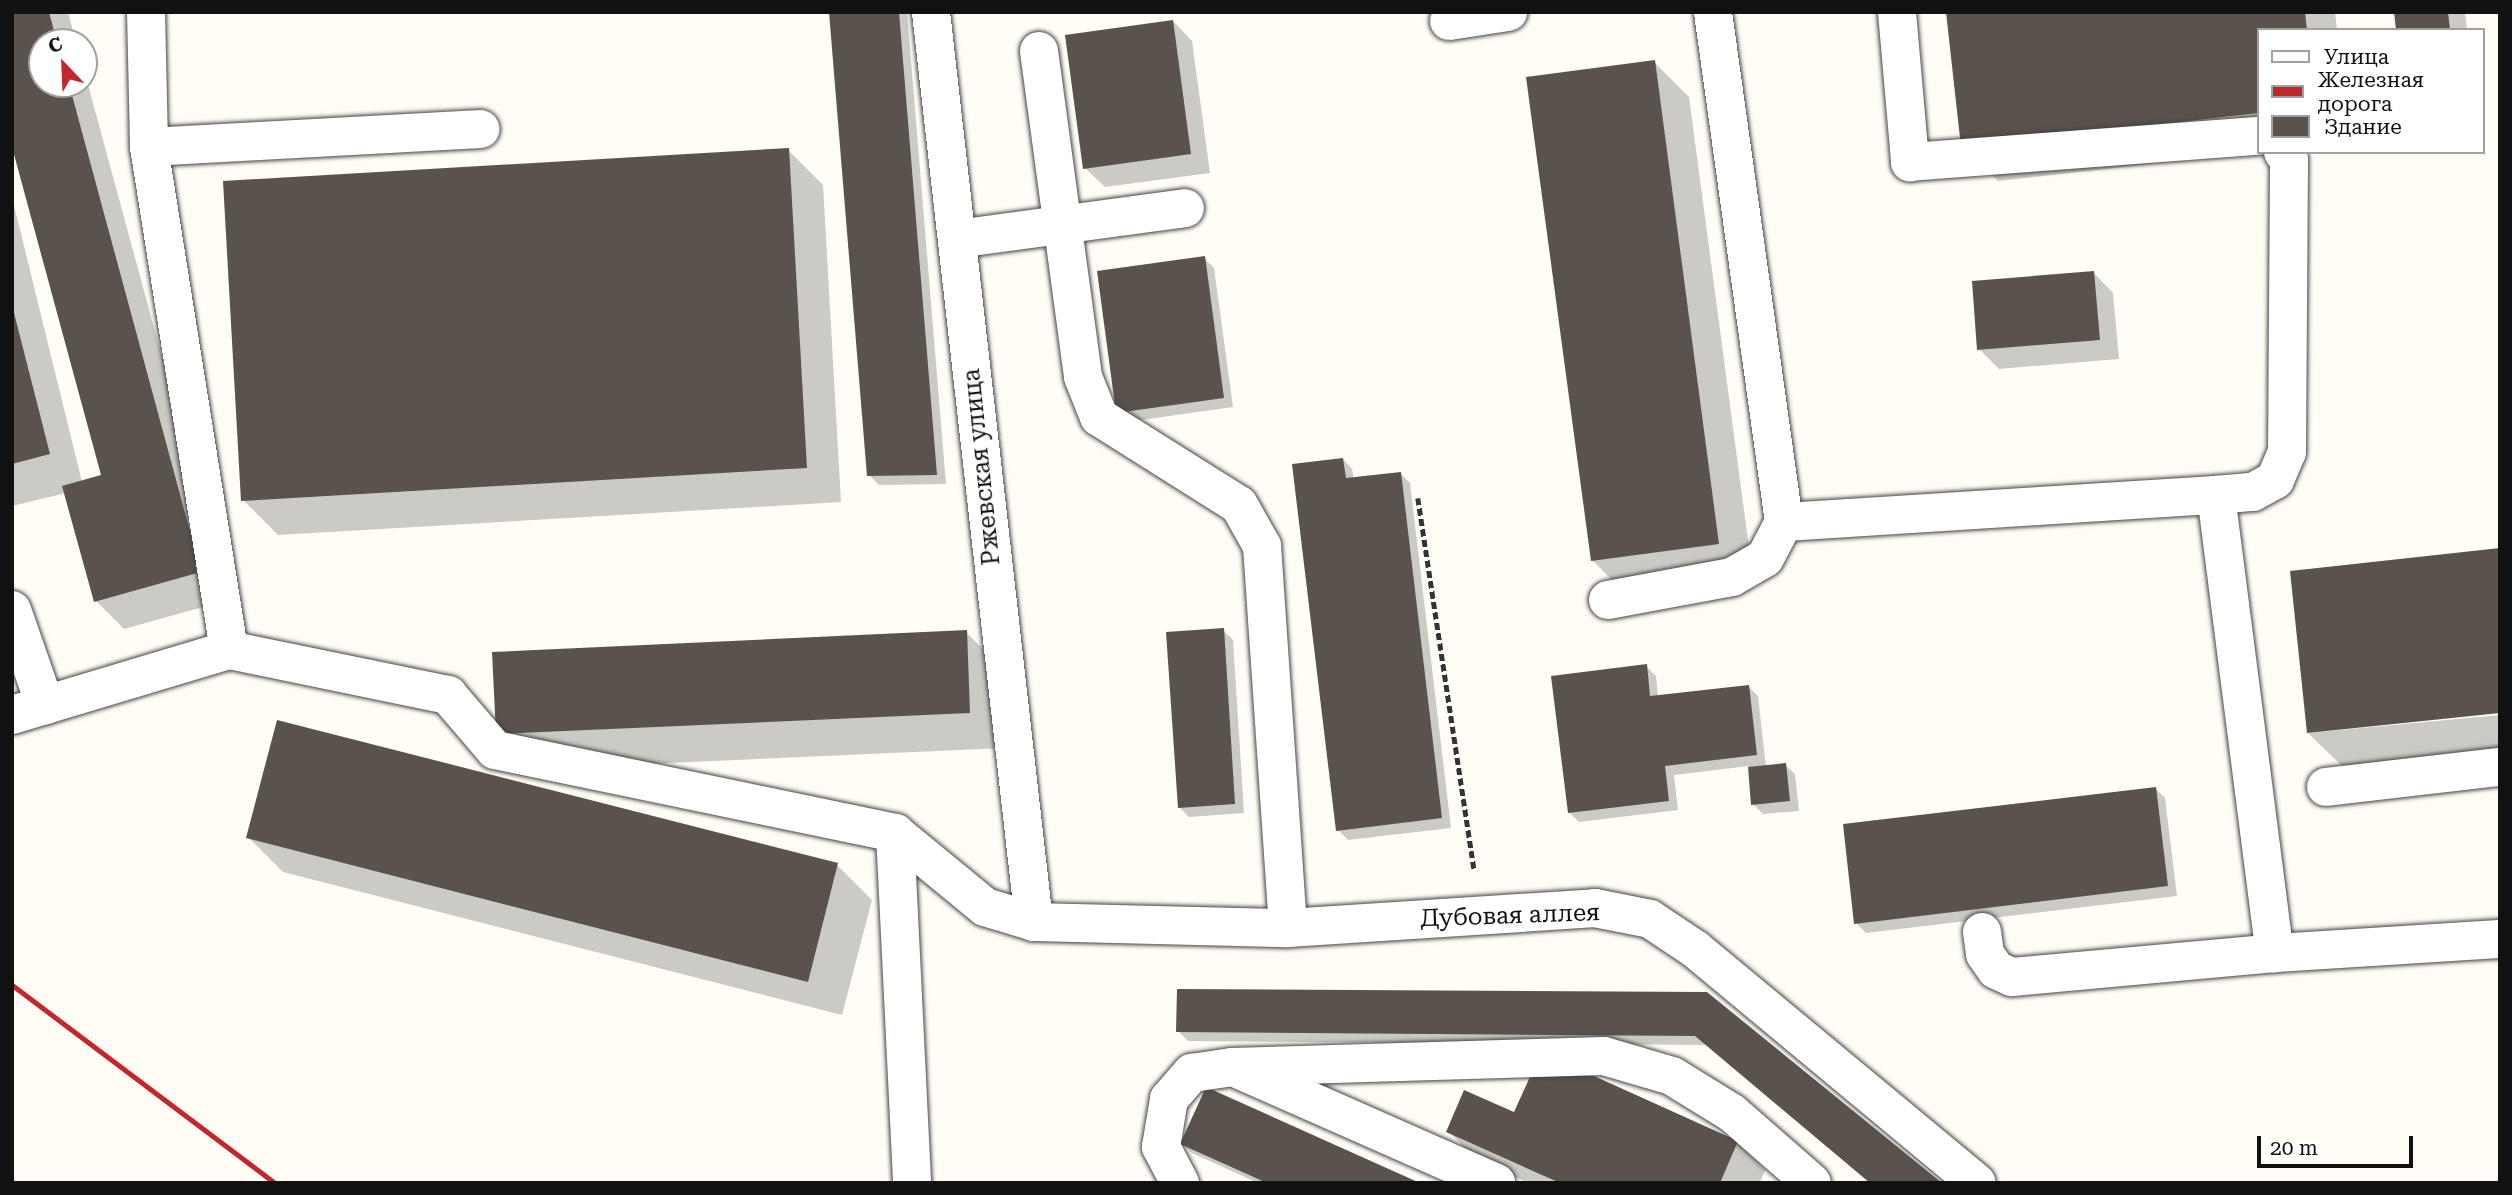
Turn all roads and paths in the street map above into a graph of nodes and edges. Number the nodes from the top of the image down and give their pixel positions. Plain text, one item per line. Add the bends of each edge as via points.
1 (146, 12) edge
2 (931, 12) edge
3 (1508, 12) edge
4 (1713, 12) edge
5 (1897, 12) edge
6 (1449, 21) dead end
7 (1039, 51) dead end
8 (481, 129) dead end
9 (2256, 136) edge
10 (149, 147) junction
11 (2284, 154) edge
12 (1185, 208) dead end
13 (1062, 225) junction
14 (957, 239) junction
15 (2216, 495) junction
16 (1418, 498) dead end
17 (1784, 522) junction
18 (1608, 600) dead end
19 (12, 610) edge
20 (229, 650) junction
21 (29, 710) edge
22 (2500, 767) edge
23 (2326, 787) dead end
24 (895, 833) junction
25 (1481, 916) junction
26 (1034, 922) junction
27 (1288, 928) junction
28 (1983, 932) dead end
29 (2500, 939) edge
30 (2275, 953) junction
31 (1231, 1067) junction
32 (912, 1183) edge
33 (1180, 1183) edge
34 (1496, 1183) edge
35 (1812, 1183) edge
36 (1977, 1183) edge

1 - 10 street
2 - 14 street, Ржевская улица
3 - 6 street
4 - 17 street
5 - 9 street via 1910,163
7 - 13 street
8 - 10 street
10 - 20 street
11 - 15 street via 2289,160 2287,452 2274,480 2253,492
12 - 13 street
13 - 14 street
13 - 27 street via 1083,377 1099,416 1239,505 1262,546
14 - 26 street, Ржевская улица
15 - 17 street
15 - 30 street
16 - 25 path
17 - 18 street via 1765,558 1732,577
19 - 21 street
20 - 21 street
20 - 24 street via 448,695 495,750
22 - 23 street
24 - 26 street, Дубовая аллея via 985,907
24 - 32 street
25 - 27 street, Дубовая аллея
25 - 36 street, Дубовая аллея via 1595,908 1650,919 1695,949
26 - 27 street, Дубовая аллея
28 - 30 street via 1985,954 1996,970 2012,977
29 - 30 street
31 - 33 street via 1192,1073 1168,1099 1161,1147
31 - 34 street
31 - 35 street via 1604,1056 1672,1076 1732,1113

